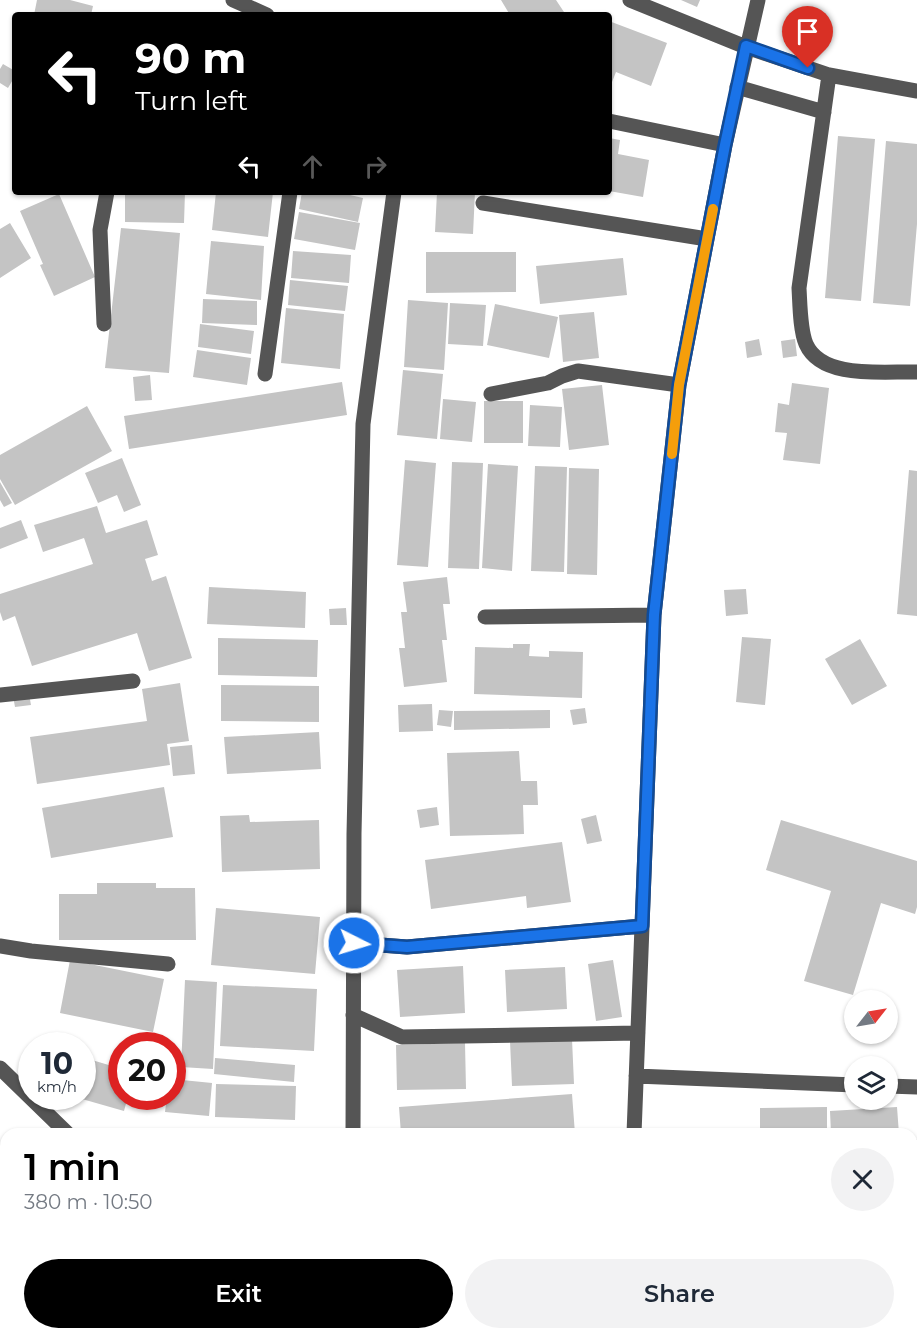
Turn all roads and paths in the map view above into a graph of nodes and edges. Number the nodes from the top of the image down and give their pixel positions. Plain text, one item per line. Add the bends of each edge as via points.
1 (233, 0) edge
2 (630, 0) edge
3 (758, 0) edge
4 (260, 12) edge
5 (746, 46) junction
6 (829, 75) junction
7 (737, 87) junction
8 (917, 91) edge
9 (824, 112) junction
10 (612, 122) edge
11 (725, 145) junction
12 (106, 195) edge
13 (290, 195) edge
14 (394, 195) edge
15 (483, 203) dead end
16 (707, 239) junction
17 (104, 324) dead end
18 (917, 372) edge
19 (265, 374) dead end
20 (679, 385) junction
21 (491, 394) dead end
22 (654, 615) junction
23 (485, 617) dead end
24 (134, 681) dead end
25 (0, 695) edge
26 (642, 926) junction
27 (354, 943) junction
28 (0, 946) edge
29 (168, 964) dead end
30 (353, 1015) junction
31 (638, 1033) junction
32 (0, 1068) edge
33 (636, 1076) junction
34 (844, 1085) edge
35 (898, 1086) edge
36 (917, 1087) edge
37 (62, 1128) edge
38 (353, 1128) edge
39 (634, 1128) edge

1 - 4 street
2 - 5 street
3 - 5 street
5 - 6 street
5 - 7 street
6 - 8 street
6 - 9 street
7 - 9 street
7 - 11 street
9 - 18 street via 799,288 806,344 822,363 843,370
10 - 11 street
11 - 16 street
12 - 17 street via 100,230
13 - 19 street
14 - 27 street via 363,424
15 - 16 street
16 - 20 street
20 - 21 street via 578,371 548,383
20 - 22 street
22 - 23 street
22 - 26 street
24 - 25 street
26 - 27 street via 407,947
26 - 31 street
27 - 30 street
28 - 29 street
30 - 31 street via 402,1038
30 - 38 street
31 - 33 street
32 - 37 street
33 - 34 street
33 - 39 street
35 - 36 street

